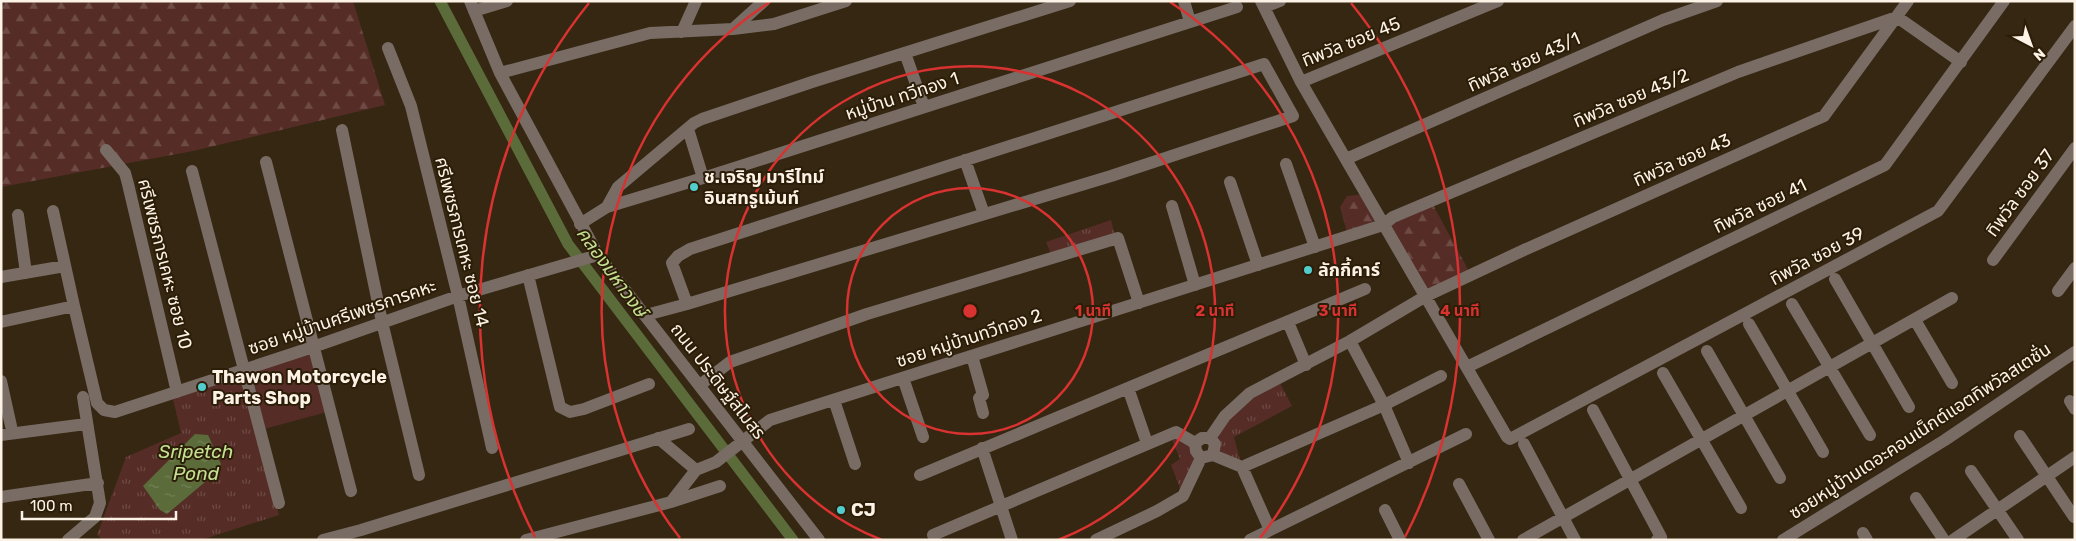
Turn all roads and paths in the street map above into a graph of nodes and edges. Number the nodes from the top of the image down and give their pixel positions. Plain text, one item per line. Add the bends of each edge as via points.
1 (507, 1) edge
2 (696, 1) edge
3 (764, 1) edge
4 (846, 1) edge
5 (1070, 1) edge
6 (1184, 1) edge
7 (1280, 1) edge
8 (1498, 1) edge
9 (1718, 1) edge
10 (1908, 1) edge
11 (2004, 1) edge
12 (1262, 4) edge
13 (472, 6) edge
14 (1237, 7) dead end
15 (1897, 17) junction
16 (1190, 22) junction
17 (2075, 26) edge
18 (733, 29) junction
19 (682, 32) junction
20 (388, 48) dead end
21 (905, 53) junction
22 (1961, 62) junction
23 (500, 73) junction
24 (1301, 82) junction
25 (924, 107) junction
26 (688, 128) junction
27 (342, 130) dead end
28 (2075, 148) edge
29 (106, 150) dead end
30 (1346, 159) junction
31 (965, 160) junction
32 (266, 162) dead end
33 (1286, 164) dead end
34 (192, 171) dead end
35 (703, 178) junction
36 (1230, 182) dead end
37 (1172, 206) dead end
38 (606, 207) junction
39 (53, 211) dead end
40 (984, 214) junction
41 (18, 215) dead end
42 (580, 224) junction
43 (1383, 225) junction
44 (1315, 247) junction
45 (598, 255) junction
46 (1993, 260) dead end
47 (1258, 265) junction
48 (65, 266) junction
49 (2075, 268) edge
50 (26, 273) junction
51 (528, 275) junction
52 (1, 277) edge
53 (1835, 279) dead end
54 (1195, 285) junction
55 (1365, 289) dead end
56 (2058, 290) dead end
57 (458, 296) junction
58 (1426, 296) junction
59 (1952, 298) dead end
60 (1139, 303) junction
61 (687, 304) junction
62 (1792, 304) dead end
63 (74, 306) junction
64 (646, 315) junction
65 (1915, 320) junction
66 (1, 322) edge
67 (382, 322) junction
68 (1288, 322) junction
69 (1749, 324) dead end
70 (1350, 341) junction
71 (1872, 344) junction
72 (313, 347) junction
73 (1707, 351) dead end
74 (2075, 352) edge
75 (972, 356) junction
76 (1306, 365) junction
77 (1467, 367) junction
78 (1830, 368) junction
79 (244, 369) junction
80 (1663, 373) dead end
81 (1441, 376) dead end
82 (902, 378) junction
83 (1, 381) edge
84 (1952, 383) dead end
85 (649, 384) dead end
86 (700, 385) junction
87 (1128, 388) junction
88 (177, 392) junction
89 (1788, 392) junction
90 (83, 397) dead end
91 (834, 400) junction
92 (1384, 405) junction
93 (1909, 407) dead end
94 (1592, 410) dead end
95 (983, 413) dead end
96 (1744, 416) junction
97 (86, 424) junction
98 (11, 426) dead end
99 (689, 429) dead end
100 (1466, 434) dead end
101 (1, 435) edge
102 (1870, 435) dead end
103 (2020, 436) dead end
104 (923, 437) dead end
105 (658, 438) junction
106 (1210, 438) junction
107 (1702, 440) junction
108 (739, 443) junction
109 (1195, 443) junction
110 (1147, 444) junction
111 (1524, 444) dead end
112 (492, 448) dead end
113 (982, 448) junction
114 (1823, 452) dead end
115 (1207, 457) junction
116 (2075, 457) edge
117 (1409, 463) junction
118 (855, 464) dead end
119 (1242, 467) junction
120 (696, 470) junction
121 (1971, 471) dead end
122 (419, 475) dead end
123 (920, 475) dead end
124 (2047, 476) junction
125 (1780, 478) dead end
126 (1631, 480) junction
127 (98, 482) junction
128 (1460, 484) dead end
129 (720, 486) dead end
130 (351, 491) dead end
131 (1, 497) edge
132 (1916, 498) dead end
133 (279, 502) dead end
134 (671, 502) junction
135 (1001, 507) junction
136 (1741, 508) dead end
137 (1385, 510) dead end
138 (1997, 510) junction
139 (2074, 517) edge
140 (1563, 518) junction
141 (1270, 530) junction
142 (363, 535) edge
143 (933, 535) dead end
144 (68, 540) edge
145 (323, 540) edge
146 (526, 540) edge
147 (819, 540) edge
148 (1012, 540) edge
149 (1096, 540) edge
150 (1250, 540) edge
151 (1400, 540) edge
152 (1489, 540) edge
153 (1523, 540) edge
154 (1575, 540) edge
155 (1657, 540) edge
156 (1783, 540) edge
157 (1944, 540) edge
158 (1953, 540) edge
159 (2018, 540) edge

1 - 13 street
2 - 19 street
3 - 18 street
4 - 18 street via 774,24
5 - 21 street
6 - 16 street
7 - 12 street
8 - 24 street, ทิพวัล ซอย 45
9 - 30 street, ทิพวัล ซอย 43/1 via 1663,20
10 - 15 street, ทิพวัล ซอย 43
11 - 22 street, ทิพวัล ซอย 41
12 - 24 street
13 - 23 street, ถนน ประดิษฐ์สโมสร
14 - 16 street, หมู่บ้าน ทวีทอง 1
15 - 22 street
15 - 43 street, ทิพวัล ซอย 43/2 via 1738,72 1393,217
15 - 58 street, ทิพวัล ซอย 43 via 1824,116
16 - 25 street, หมู่บ้าน ทวีทอง 1
17 - 77 street, ทิพวัล ซอย 39 via 1938,211 1520,435 1509,438
18 - 19 street
19 - 23 street via 625,38
20 - 57 street, ศรีเพชรการเคหะ ซอย 14 via 411,106
21 - 25 street
21 - 26 street via 702,119
22 - 77 street, ทิพวัล ซอย 41 via 1885,165
23 - 42 street, ถนน ประดิษฐ์สโมสร
24 - 30 street
25 - 35 street, หมู่บ้าน ทวีทอง 1
26 - 35 street
26 - 38 street via 618,188
27 - 67 street
28 - 46 street, ทิพวัล ซอย 37
29 - 88 street, ศรีเพชรการเคหะ ซอย 10 via 125,173
30 - 43 street
31 - 40 street
31 - 40 street via 1264,64 1293,116
31 - 61 street via 690,249 672,263
32 - 72 street
33 - 44 street
34 - 79 street
35 - 38 street, หมู่บ้าน ทวีทอง 1
36 - 47 street
37 - 54 street
38 - 42 street, หมู่บ้าน ทวีทอง 1
39 - 48 street, ซอย หมู่บ้านศรีเพชรการคหะ
40 - 61 street
41 - 50 street
42 - 45 street, ถนน ประดิษฐ์สโมสร
43 - 44 street, ซอย หมู่บ้านทวีทอง 2
43 - 58 street
44 - 47 street, ซอย หมู่บ้านทวีทอง 2
45 - 51 street, ซอย หมู่บ้านศรีเพชรการคหะ
45 - 64 street, ถนน ประดิษฐ์สโมสร
47 - 54 street, ซอย หมู่บ้านทวีทอง 2
48 - 50 street
48 - 63 street, ซอย หมู่บ้านศรีเพชรการคหะ
49 - 56 street
50 - 52 street
51 - 57 street, ซอย หมู่บ้านศรีเพชรการคหะ
51 - 85 street via 560,407 570,412 584,409
53 - 71 street
54 - 60 street, ซอย หมู่บ้านทวีทอง 2
55 - 68 street
57 - 67 street, ซอย หมู่บ้านศรีเพชรการคหะ
57 - 112 street, ศรีเพชรการเคหะ ซอย 14
58 - 70 street, ทิพวัล ซอย 43
58 - 77 street
59 - 65 street
60 - 75 street, ซอย หมู่บ้านทวีทอง 2
60 - 86 street via 1118,238 867,314 739,358
61 - 64 street
62 - 78 street
63 - 66 street
63 - 88 street, ซอย หมู่บ้านศรีเพชรการคหะ via 97,403 104,410 115,412
64 - 86 street, ถนน ประดิษฐ์สโมสร
65 - 71 street
65 - 84 street
67 - 72 street, ซอย หมู่บ้านศรีเพชรการคหะ
67 - 122 street
68 - 76 street
68 - 87 street
69 - 89 street
70 - 76 street, ทิพวัล ซอย 43
70 - 92 street
71 - 78 street
71 - 93 street
72 - 79 street, ซอย หมู่บ้านศรีเพชรการคหะ
72 - 130 street
73 - 96 street
74 - 156 street, ซอยหมู่บ้านเดอะคอนเน็กต์แอตทิพวัลสเตชั่น via 1945,440
75 - 82 street, ซอย หมู่บ้านทวีทอง 2
75 - 95 street via 983,395 979,398
76 - 106 street, ทิพวัล ซอย 43 via 1250,393 1225,416
78 - 89 street
78 - 102 street
79 - 88 street, ซอย หมู่บ้านศรีเพชรการคหะ
79 - 133 street
80 - 107 street
81 - 92 street
82 - 91 street, ซอย หมู่บ้านทวีทอง 2
82 - 104 street
83 - 98 street
86 - 108 street, ถนน ประดิษฐ์สโมสร
87 - 110 street
87 - 113 street
89 - 96 street
89 - 114 street
90 - 97 street
91 - 108 street, ซอย หมู่บ้านทวีทอง 2 via 770,420
91 - 118 street
92 - 117 street
92 - 119 street
94 - 126 street
96 - 107 street
96 - 125 street
97 - 101 street
97 - 127 street
99 - 105 street
100 - 117 street
103 - 124 street
105 - 120 street
105 - 142 street
106 - 109 street via 1202,438
106 - 115 street via 1215,444
107 - 126 street
107 - 136 street
108 - 120 street, ซอย หมู่บ้านทวีทอง 2 via 716,462
108 - 147 street, ถนน ประดิษฐ์สโมสร
109 - 110 street via 1176,432
109 - 115 street via 1196,451
110 - 135 street
111 - 140 street
113 - 123 street
113 - 135 street
115 - 119 street
115 - 149 street via 1183,496
116 - 124 street
117 - 141 street
119 - 141 street
120 - 134 street
121 - 138 street
124 - 138 street
124 - 139 street
126 - 140 street
126 - 155 street via 1661,538
127 - 131 street
127 - 144 street via 99,508 95,517
128 - 152 street
129 - 134 street
132 - 157 street
134 - 146 street
135 - 143 street
135 - 148 street
137 - 151 street
138 - 158 street
138 - 159 street
140 - 153 street
140 - 154 street
141 - 150 street
142 - 145 street

